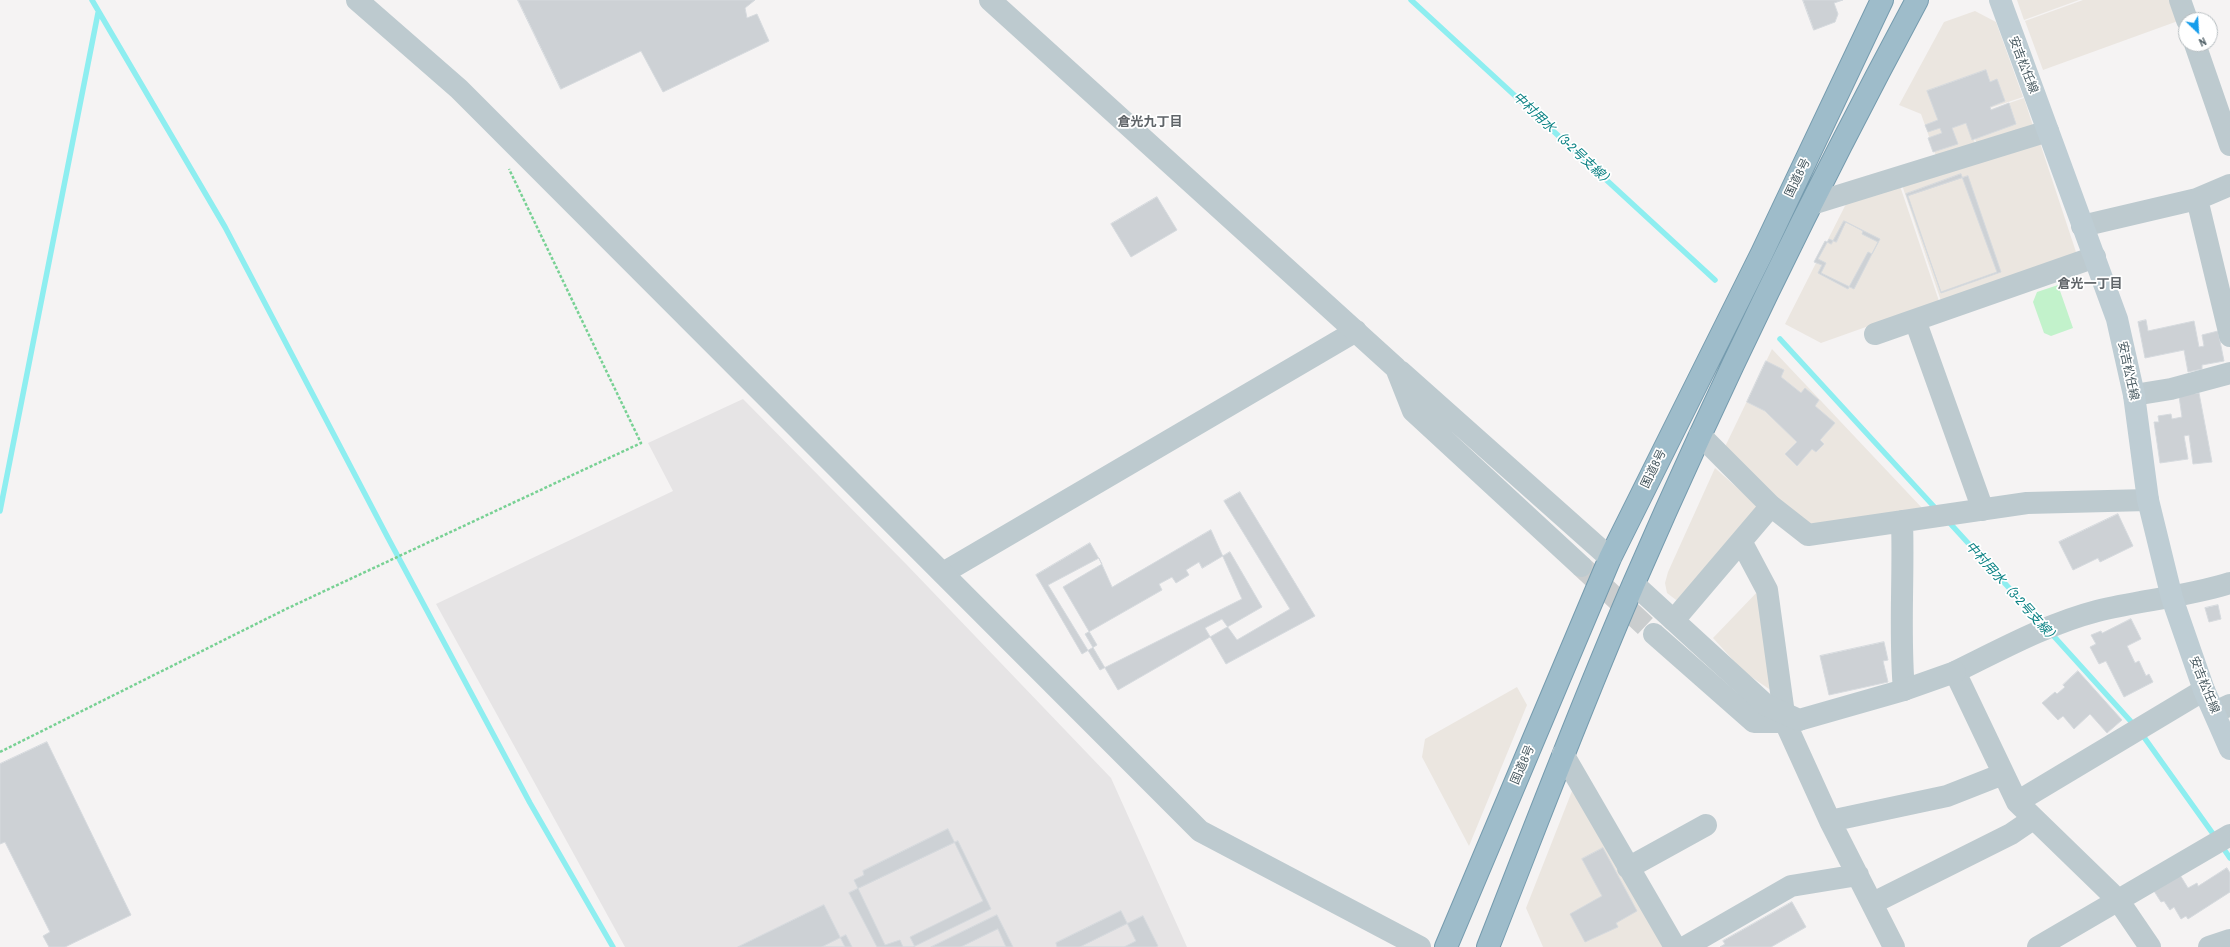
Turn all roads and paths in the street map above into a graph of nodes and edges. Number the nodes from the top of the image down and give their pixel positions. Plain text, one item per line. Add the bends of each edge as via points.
1 (357, 0) edge
2 (990, 0) edge
3 (1882, 0) edge
4 (1917, 0) edge
5 (2000, 0) edge
6 (2180, 0) edge
7 (2184, 12) edge
8 (2198, 52) edge
9 (2048, 131) junction
10 (2230, 146) edge
11 (506, 163) dead end
12 (2230, 185) edge
13 (2197, 199) junction
14 (1812, 204) junction
15 (2082, 226) junction
16 (2095, 258) junction
17 (1915, 320) junction
18 (1356, 331) junction
19 (1875, 334) dead end
20 (2230, 336) edge
21 (1396, 368) junction
22 (2230, 373) edge
23 (2134, 395) junction
24 (1700, 435) junction
25 (2148, 500) junction
26 (1771, 506) junction
27 (1983, 510) junction
28 (1902, 521) junction
29 (1742, 543) junction
30 (1610, 558) junction
31 (1581, 566) tunnel mouth
32 (943, 574) junction
33 (2230, 583) edge
34 (1634, 584) junction
35 (2172, 598) junction
36 (1674, 620) junction
37 (1654, 634) tunnel mouth
38 (1955, 672) junction
39 (1904, 690) junction
40 (2204, 690) junction
41 (2222, 709) edge
42 (1790, 719) junction
43 (2230, 749) edge
44 (0, 752) edge
45 (1564, 754) junction
46 (2003, 774) junction
47 (2017, 802) junction
48 (2033, 819) junction
49 (1830, 820) junction
50 (1706, 825) dead end
51 (2222, 840) edge
52 (1628, 868) junction
53 (1858, 875) junction
54 (2118, 900) junction
55 (1873, 904) junction
56 (2230, 940) edge
57 (1420, 947) edge
58 (1446, 947) edge
59 (1488, 947) edge
60 (1675, 947) edge
61 (1685, 947) edge
62 (1894, 947) edge
63 (2038, 947) edge
64 (2150, 947) edge
65 (2209, 947) edge

1 - 32 street via 459,89
2 - 18 street
3 - 30 highway, 国道8号 via 1762,253
4 - 14 highway, 国道8号
5 - 9 main road, 安吉松任線
6 - 7 street
8 - 10 street
9 - 14 street
9 - 15 main road, 安吉松任線
11 - 44 path via 640,444 286,609
12 - 13 street
13 - 15 street
13 - 20 street
14 - 24 highway, 国道8号
15 - 16 main road, 安吉松任線
16 - 17 street
16 - 23 main road, 安吉松任線 via 2117,319
17 - 19 street
17 - 27 street
18 - 21 street
18 - 32 street
21 - 30 street
21 - 31 street via 1413,411
22 - 23 street via 2171,389
23 - 25 main road, 安吉松任線
24 - 26 street
24 - 34 highway, 国道8号
25 - 27 street via 2027,502
25 - 35 main road, 安吉松任線
26 - 28 street via 1808,535
26 - 29 street
27 - 28 street
28 - 39 street via 1904,572 1901,656
29 - 36 street
29 - 42 street via 1767,590
30 - 58 highway, 国道8号
32 - 57 street via 1200,831
33 - 35 street
34 - 36 street
34 - 45 highway, 国道8号
35 - 38 street via 2097,611 2046,629
35 - 40 main road, 安吉松任線
36 - 42 street via 1766,705
37 - 42 street via 1754,722
38 - 39 street
38 - 46 street
39 - 42 street
40 - 41 main road, 安吉松任線
40 - 47 street
41 - 43 main road, 安吉松任線
42 - 49 street
45 - 52 street
45 - 59 highway, 国道8号
46 - 47 street
46 - 49 street via 1947,796
47 - 48 street
48 - 54 street
48 - 55 street via 2011,834
49 - 53 street
50 - 52 street
51 - 54 street
52 - 60 street
53 - 55 street
53 - 61 street via 1791,886
54 - 63 street
54 - 64 street
55 - 62 street
56 - 65 street

